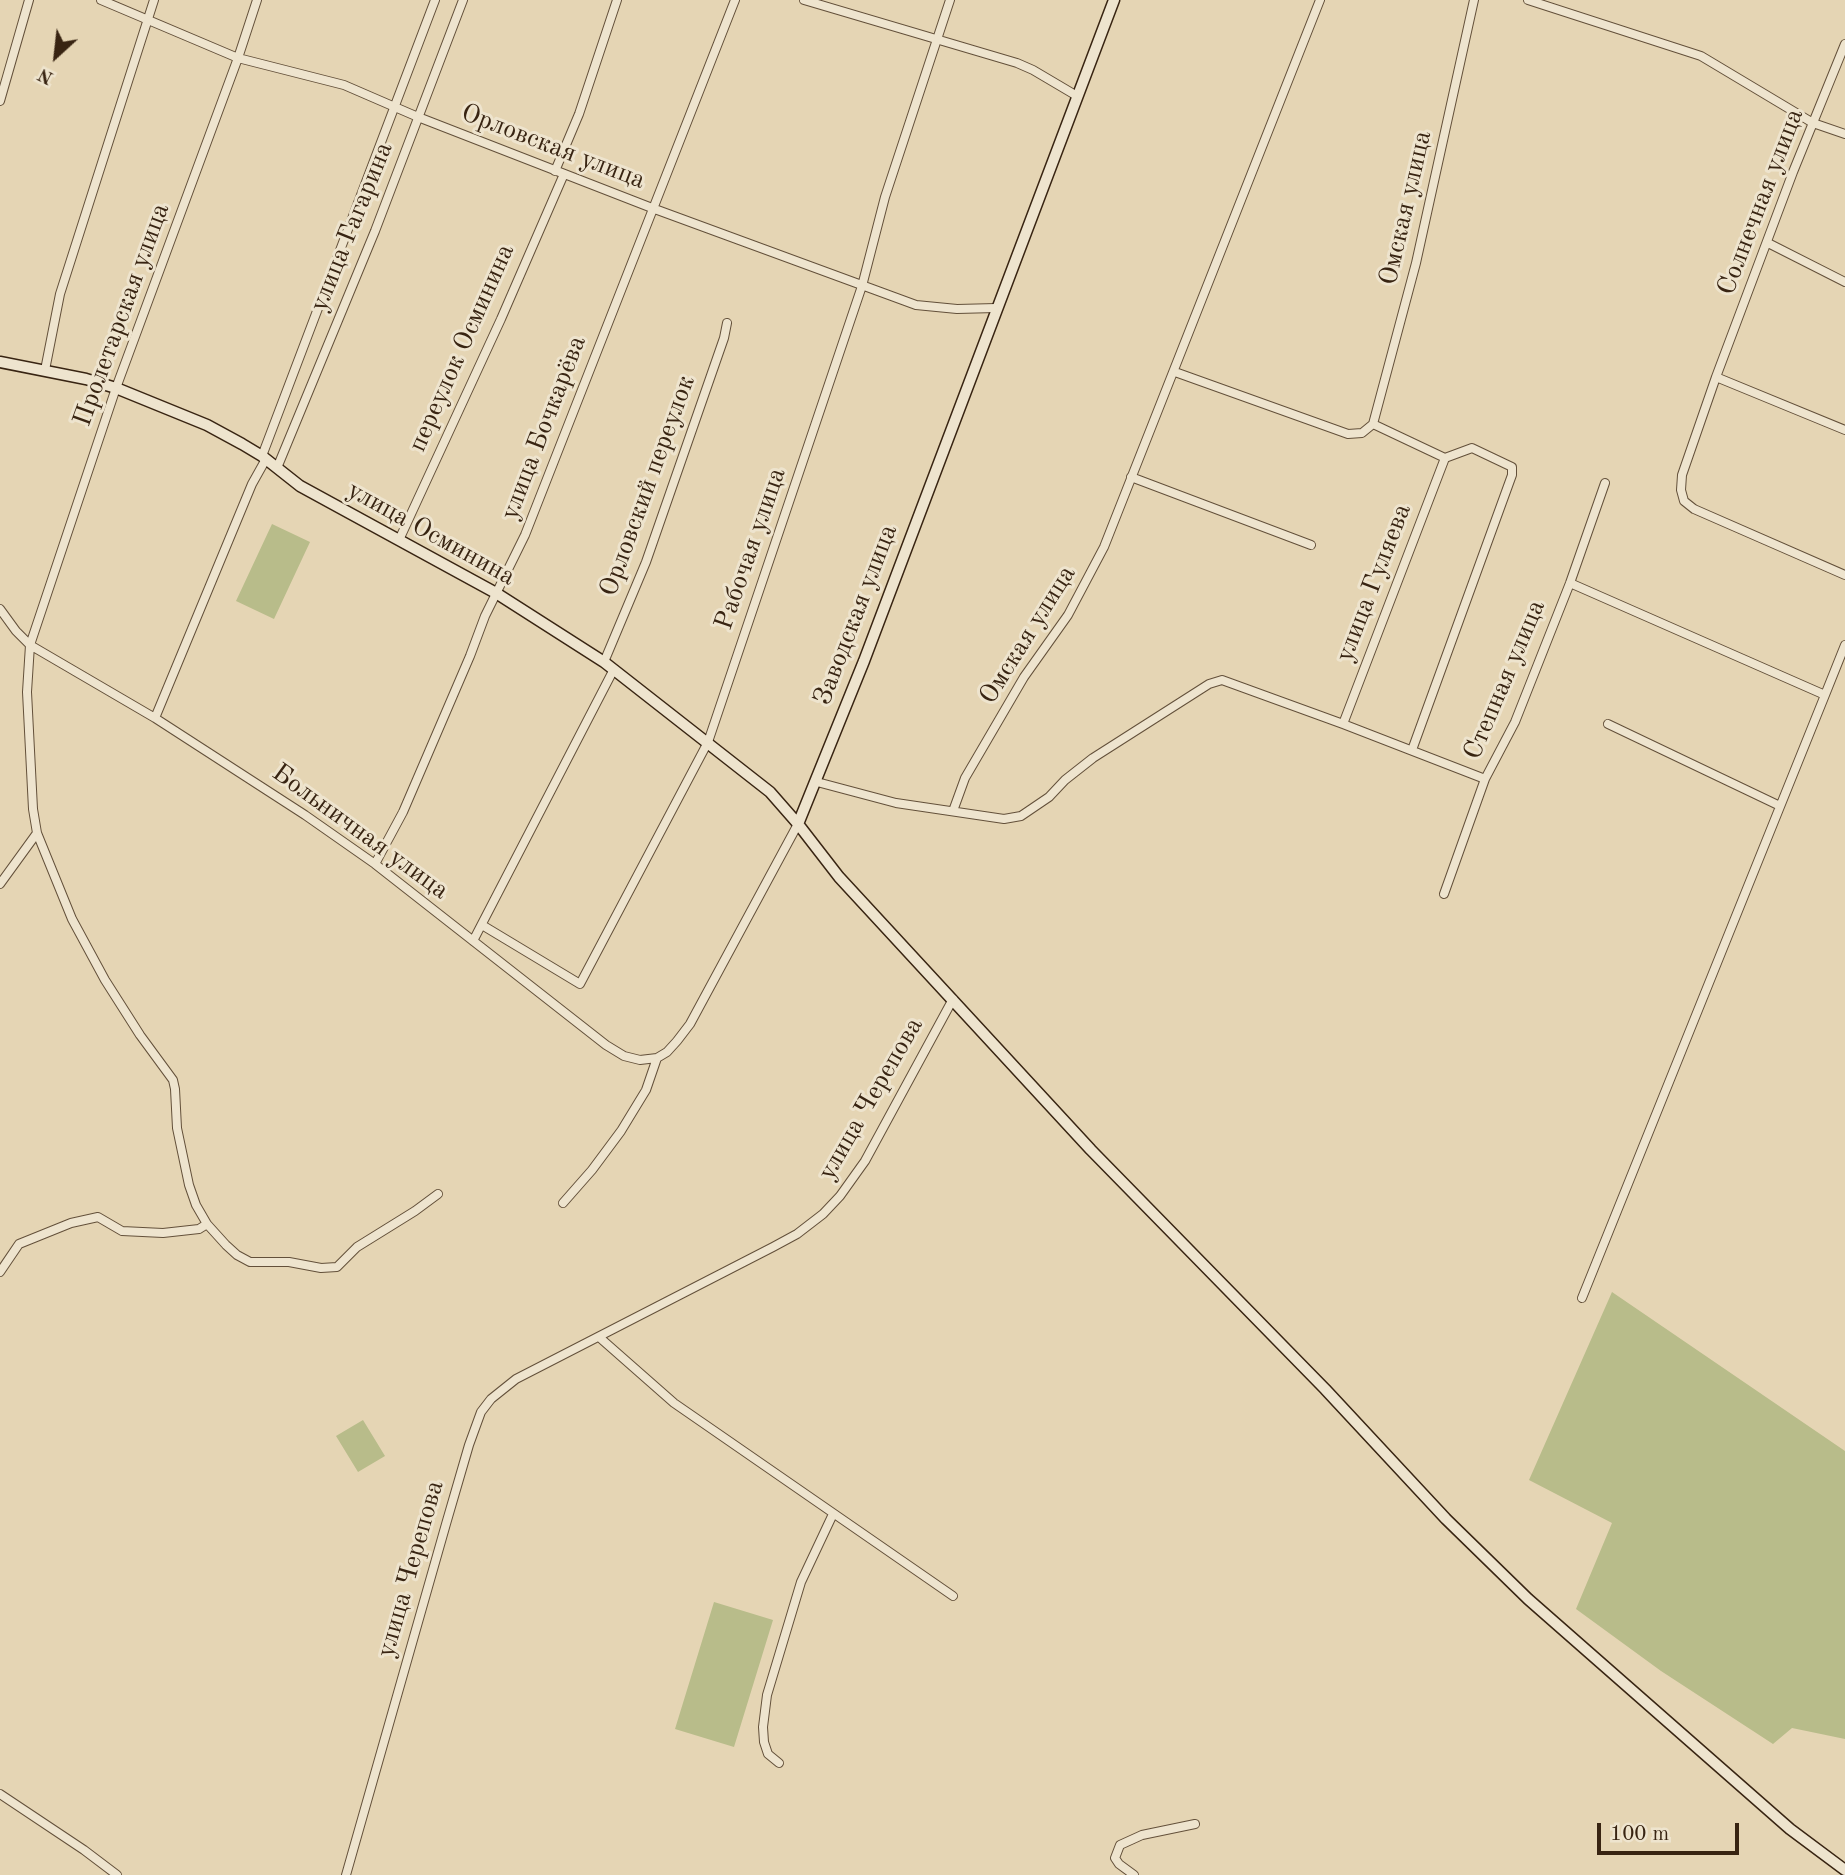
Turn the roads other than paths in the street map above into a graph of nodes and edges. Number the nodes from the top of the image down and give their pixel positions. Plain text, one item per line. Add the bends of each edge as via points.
1 (29, 0) edge
2 (101, 0) edge
3 (154, 0) edge
4 (257, 0) edge
5 (435, 0) edge
6 (463, 0) edge
7 (617, 0) edge
8 (735, 0) edge
9 (804, 0) edge
10 (950, 0) edge
11 (1114, 0) edge
12 (1320, 0) edge
13 (1474, 0) edge
14 (1528, 0) edge
15 (147, 21) junction
16 (936, 40) junction
17 (1845, 44) edge
18 (239, 58) junction
19 (1077, 96) junction
20 (0, 101) edge
21 (395, 107) junction
22 (418, 117) junction
23 (1813, 122) junction
24 (1845, 134) edge
25 (560, 172) junction
26 (652, 208) junction
27 (1768, 243) junction
28 (1845, 282) edge
29 (862, 286) junction
30 (996, 308) junction
31 (727, 323) dead end
32 (0, 362) edge
33 (45, 370) junction
34 (1175, 372) junction
35 (1716, 377) junction
36 (116, 388) junction
37 (1373, 424) junction
38 (1845, 430) edge
39 (264, 458) junction
40 (1445, 458) junction
41 (277, 468) junction
42 (1131, 477) junction
43 (1605, 483) dead end
44 (398, 540) junction
45 (1311, 545) dead end
46 (1845, 575) edge
47 (1570, 583) junction
48 (496, 593) junction
49 (0, 609) edge
50 (30, 645) junction
51 (1845, 645) edge
52 (609, 665) junction
53 (1825, 695) junction
54 (155, 718) junction
55 (1343, 724) junction
56 (1608, 724) dead end
57 (708, 742) junction
58 (1412, 750) junction
59 (1485, 779) junction
60 (817, 782) junction
61 (1780, 806) junction
62 (953, 811) junction
63 (799, 824) junction
64 (37, 833) junction
65 (375, 864) junction
66 (0, 884) edge
67 (1444, 894) dead end
68 (482, 925) junction
69 (473, 941) junction
70 (953, 999) junction
71 (657, 1058) junction
72 (438, 1194) dead end
73 (563, 1203) dead end
74 (207, 1224) junction
75 (0, 1272) edge
76 (1582, 1298) dead end
77 (599, 1337) junction
78 (834, 1514) junction
79 (953, 1596) dead end
80 (779, 1763) dead end
81 (0, 1794) edge
82 (1195, 1824) dead end
83 (1845, 1870) edge
84 (117, 1875) edge
85 (346, 1875) edge
86 (1134, 1875) edge

1 - 20 street
2 - 15 street, Орловская улица
3 - 15 street
4 - 18 street, Пролетарская улица
5 - 21 street, улица Гагарина
6 - 22 street, улица Гагарина
7 - 25 street, переулок Осминина
8 - 26 street, улица Бочкарёва
9 - 16 street
10 - 16 street, Рабочая улица
11 - 19 street, Заводская улица
12 - 34 street, Омская улица
13 - 37 street, Омская улица via 1416,263
14 - 23 street via 1701,56
15 - 18 street, Орловская улица
15 - 33 street via 60,294
16 - 19 street via 1017,63
16 - 29 street, Рабочая улица via 885,197
17 - 23 street, Солнечная улица
18 - 21 street, Орловская улица via 344,85
18 - 36 street, Пролетарская улица
19 - 30 street, Заводская улица
21 - 22 street, Орловская улица
21 - 39 street, улица Гагарина
22 - 25 street, Орловская улица
22 - 41 street, улица Гагарина
23 - 24 street
23 - 27 street, Солнечная улица
25 - 26 street, Орловская улица
25 - 44 street, переулок Осминина via 501,319
26 - 29 street, Орловская улица
26 - 48 street, улица Бочкарёва via 525,536
27 - 28 street
27 - 35 street, Солнечная улица
29 - 30 street, Орловская улица via 916,305
29 - 57 street, Рабочая улица
30 - 60 street, Заводская улица
31 - 52 street, Орловский переулок
32 - 33 street, улица Осминина
33 - 36 street, улица Осминина
34 - 37 street via 1348,434 1362,433
34 - 42 street, Омская улица
35 - 38 street
35 - 46 street, Солнечная улица via 1682,475 1684,501
36 - 39 street, улица Осминина via 206,425
36 - 50 street, Пролетарская улица
37 - 40 street
39 - 41 street, улица Осминина
39 - 54 street, улица Гагарина
40 - 55 street, улица Гуляева
40 - 58 street via 1472,448 1506,462 1512,475
41 - 44 street, улица Осминина via 300,486
42 - 45 street
42 - 62 street, Омская улица via 1087,582 1024,677 965,778
43 - 47 street, Степная улица
44 - 48 street, улица Осминина
47 - 53 street
47 - 59 street, Степная улица via 1514,722
48 - 52 street, улица Осминина
48 - 65 street, улица Бочкарёва via 403,812
49 - 50 street, Больничная улица
50 - 54 street, Больничная улица
50 - 64 street, Пролетарская улица via 27,692
51 - 53 street
52 - 57 street, улица Осминина
52 - 68 street, Орловский переулок
53 - 61 street
54 - 65 street, Больничная улица
55 - 58 street
55 - 62 street via 1222,680 1093,758 1021,816 1004,819
56 - 61 street
57 - 63 street, улица Осминина via 770,792
57 - 68 street, Рабочая улица via 580,984
58 - 59 street
59 - 67 street, Степная улица
60 - 62 street via 896,803
60 - 63 street, Заводская улица
61 - 76 street
63 - 70 street, улица Осминина via 839,877
63 - 71 street, Заводская улица via 690,1024
64 - 66 street
64 - 74 street, Пролетарская улица via 72,919 98,968 173,1080 184,1166
65 - 69 street, Больничная улица
68 - 69 street, Орловский переулок
69 - 71 street, Больничная улица via 606,1045 624,1056
70 - 77 street, улица Черепова via 865,1161 823,1214 797,1234
70 - 83 street, улица Осминина via 1091,1150 1446,1519 1528,1599 1790,1829
71 - 73 street, Заводская улица via 646,1090 621,1131
72 - 74 street, Пролетарская улица via 330,1269 250,1262
74 - 75 street via 163,1233 122,1231 99,1217 71,1223 19,1244
77 - 78 street via 674,1403
77 - 85 street, улица Черепова via 516,1380 481,1412
78 - 79 street
78 - 80 street via 801,1582 767,1695 764,1742 768,1754
81 - 84 street
82 - 86 street via 1142,1835 1120,1845 1115,1858

